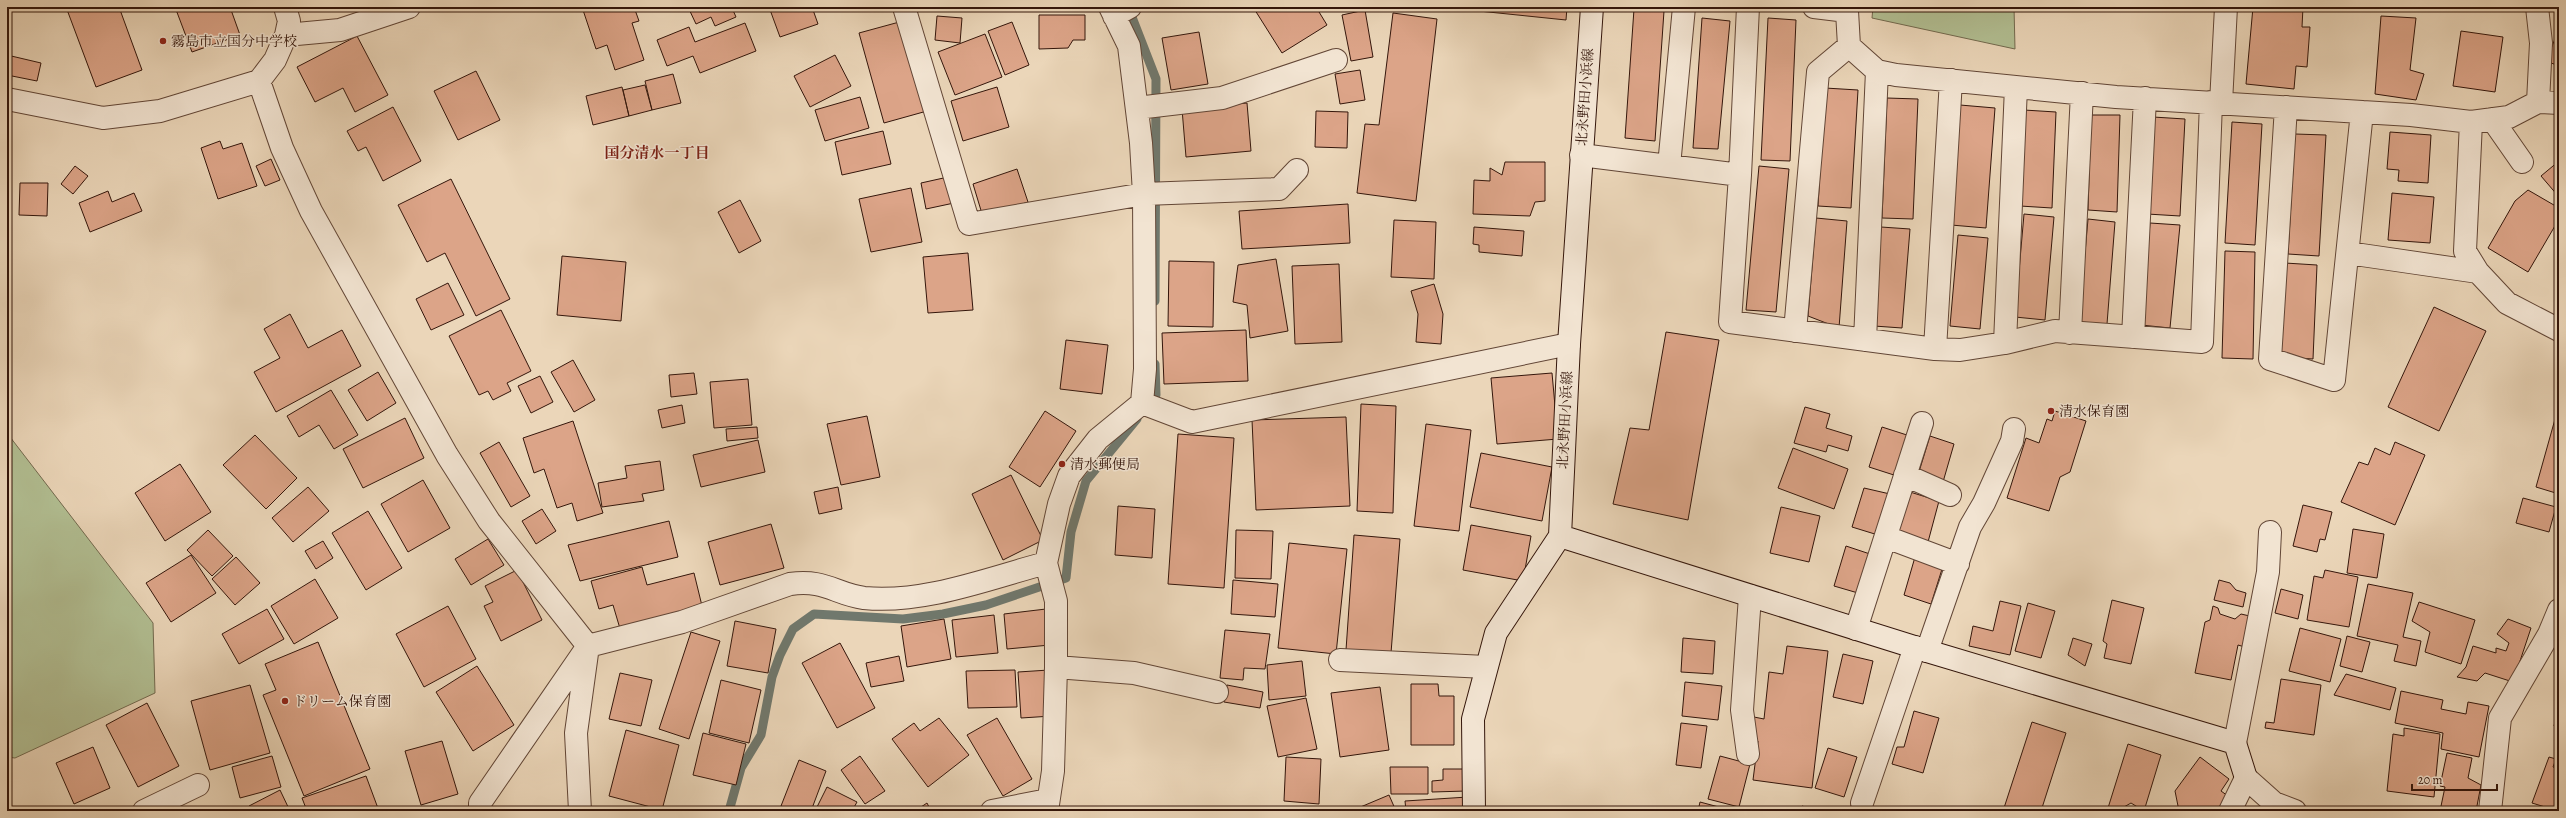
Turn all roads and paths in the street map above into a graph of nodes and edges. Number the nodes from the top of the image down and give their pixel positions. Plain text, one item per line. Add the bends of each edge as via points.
1 (285, 7) edge
2 (410, 7) edge
3 (904, 7) edge
4 (1592, 7) edge
5 (1684, 7) edge
6 (1748, 7) edge
7 (1814, 7) edge
8 (2226, 7) edge
9 (2537, 7) edge
10 (1118, 10) edge
11 (286, 35) junction
12 (1849, 46) junction
13 (1336, 60) dead end
14 (1877, 71) junction
15 (1951, 80) junction
16 (259, 81) junction
17 (2016, 87) junction
18 (2082, 93) junction
19 (2145, 98) junction
20 (7, 99) edge
21 (2216, 102) junction
22 (2549, 102) edge
23 (2286, 107) junction
24 (1138, 108) junction
25 (2362, 112) junction
26 (2482, 120) junction
27 (1581, 155) junction
28 (2522, 162) dead end
29 (1669, 166) junction
30 (1297, 170) dead end
31 (1740, 174) junction
32 (1144, 194) junction
33 (2348, 253) junction
34 (2478, 272) junction
35 (2559, 330) edge
36 (1795, 331) junction
37 (2070, 333) junction
38 (2133, 337) junction
39 (1865, 340) junction
40 (2006, 343) junction
41 (1569, 344) junction
42 (1934, 349) junction
43 (1142, 403) junction
44 (1922, 423) dead end
45 (2014, 429) dead end
46 (1906, 475) junction
47 (1950, 495) dead end
48 (2270, 532) dead end
49 (1560, 536) junction
50 (1886, 537) junction
51 (1046, 563) junction
52 (1958, 564) junction
53 (1750, 596) junction
54 (2559, 610) edge
55 (1856, 629) junction
56 (588, 646) junction
57 (1921, 649) junction
58 (1340, 660) dead end
59 (1486, 667) junction
60 (1056, 668) junction
61 (1217, 692) dead end
62 (2235, 742) junction
63 (1748, 754) dead end
64 (2246, 778) junction
65 (198, 785) dead end
66 (1862, 803) dead end
67 (1048, 806) edge
68 (144, 811) edge
69 (480, 811) edge
70 (580, 811) edge
71 (992, 811) edge
72 (1474, 811) edge
73 (2230, 811) edge
74 (2295, 811) edge
75 (2490, 811) edge

1 - 11 street via 289,21
2 - 11 street via 340,30
3 - 32 street via 970,224
4 - 27 street, 北永野田小浜線
5 - 29 street
6 - 31 street
7 - 12 street via 1847,11
8 - 21 street
9 - 22 street
10 - 24 street via 1129,46
11 - 16 street via 274,60
12 - 14 street
12 - 36 street via 1818,72
13 - 24 street via 1222,98
14 - 15 street
14 - 39 street
15 - 17 street
15 - 42 street
16 - 20 street via 160,111 103,118
16 - 56 street via 282,148 311,211 447,456 489,521
17 - 18 street
17 - 40 street
18 - 19 street
18 - 37 street
19 - 21 street
19 - 38 street
21 - 23 street
21 - 38 street via 2202,342
22 - 26 street via 2510,117
23 - 25 street
23 - 33 street via 2270,359 2334,380
24 - 32 street
25 - 26 street
25 - 33 street
26 - 28 street
26 - 34 street via 2465,251
27 - 29 street
27 - 41 street, 北永野田小浜線
29 - 31 street
30 - 32 street via 1279,190
31 - 36 street via 1730,322
32 - 43 street via 1145,369
33 - 34 street
34 - 35 street via 2507,303
36 - 39 street
37 - 38 street
37 - 40 street via 2055,331
39 - 42 street
40 - 42 street via 1960,350
41 - 43 street via 1192,422
41 - 49 street, 北永野田小浜線
43 - 51 street via 1098,439 1069,476 1059,504
44 - 46 street
45 - 52 street via 2012,441 1984,503 1970,527
46 - 47 street
46 - 50 street
48 - 62 street via 2268,572
49 - 53 street
49 - 59 street via 1496,633
50 - 52 street
50 - 55 street
51 - 56 street via 925,596 864,598 820,584 790,584 682,622
51 - 60 street via 1056,601
52 - 57 street
53 - 55 street
53 - 63 street via 1742,710
54 - 75 street via 2549,634 2500,718
55 - 57 street
56 - 69 street via 480,803
56 - 70 street via 576,733
57 - 62 street
57 - 66 street
58 - 59 street
59 - 72 street via 1473,719
60 - 61 street via 1134,673
60 - 67 street via 1053,771
62 - 64 street
64 - 73 street
64 - 74 street via 2274,803
65 - 68 street
67 - 71 street

